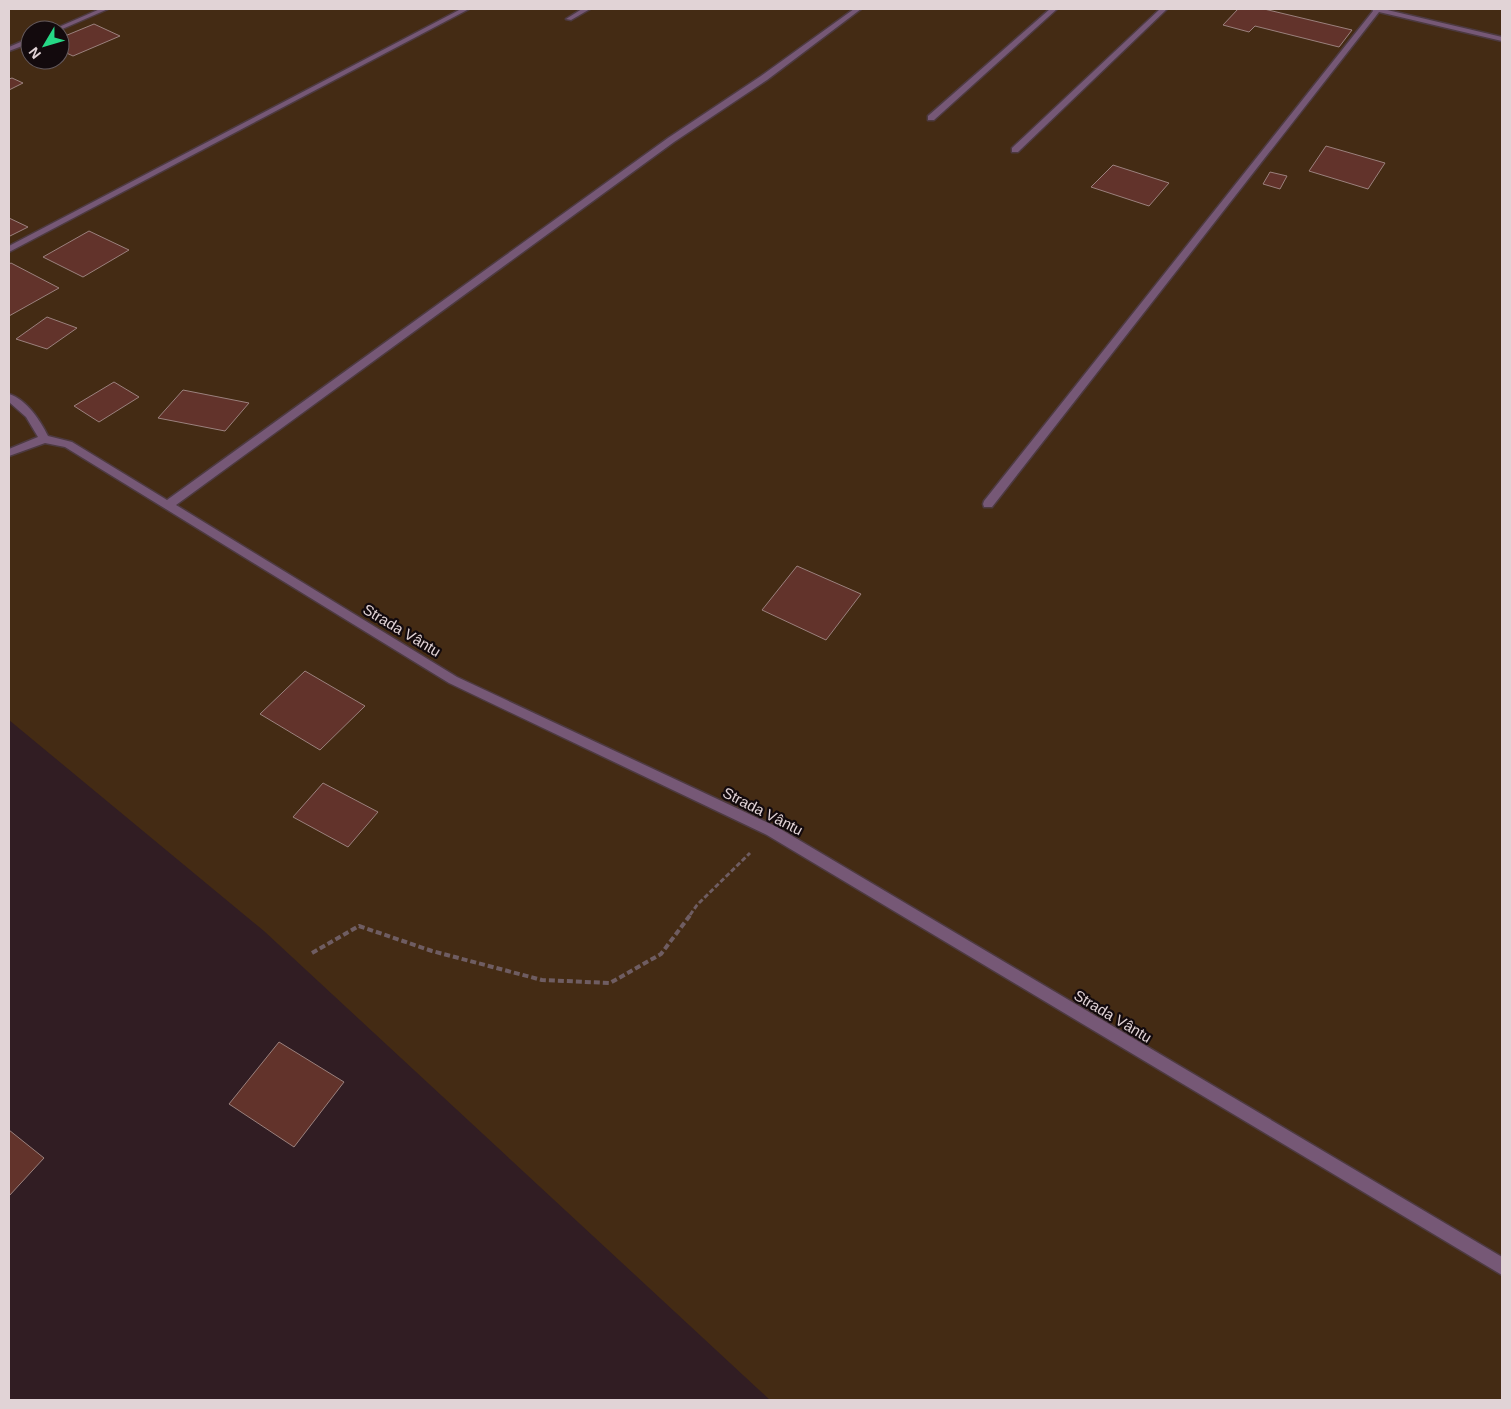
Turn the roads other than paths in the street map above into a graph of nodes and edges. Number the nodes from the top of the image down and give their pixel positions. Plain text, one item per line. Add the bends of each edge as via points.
1 (105, 9) edge
2 (466, 9) edge
3 (586, 9) edge
4 (858, 9) edge
5 (1054, 9) edge
6 (1164, 9) edge
7 (1377, 9) edge
8 (569, 18) dead end
9 (70, 24) edge
10 (1502, 38) edge
11 (931, 118) dead end
12 (1015, 150) dead end
13 (9, 248) edge
14 (9, 397) edge
15 (44, 439) junction
16 (9, 453) edge
17 (988, 504) dead end
18 (168, 505) junction
19 (1502, 1266) edge

1 - 9 street
2 - 13 street
3 - 8 street
4 - 18 street via 764,78 671,140
5 - 11 street
6 - 12 street
7 - 10 street
7 - 17 street
14 - 15 street via 37,421
15 - 16 street
15 - 18 street, Strada Vântu via 68,444
18 - 19 street, Strada Vântu via 453,680 772,831

